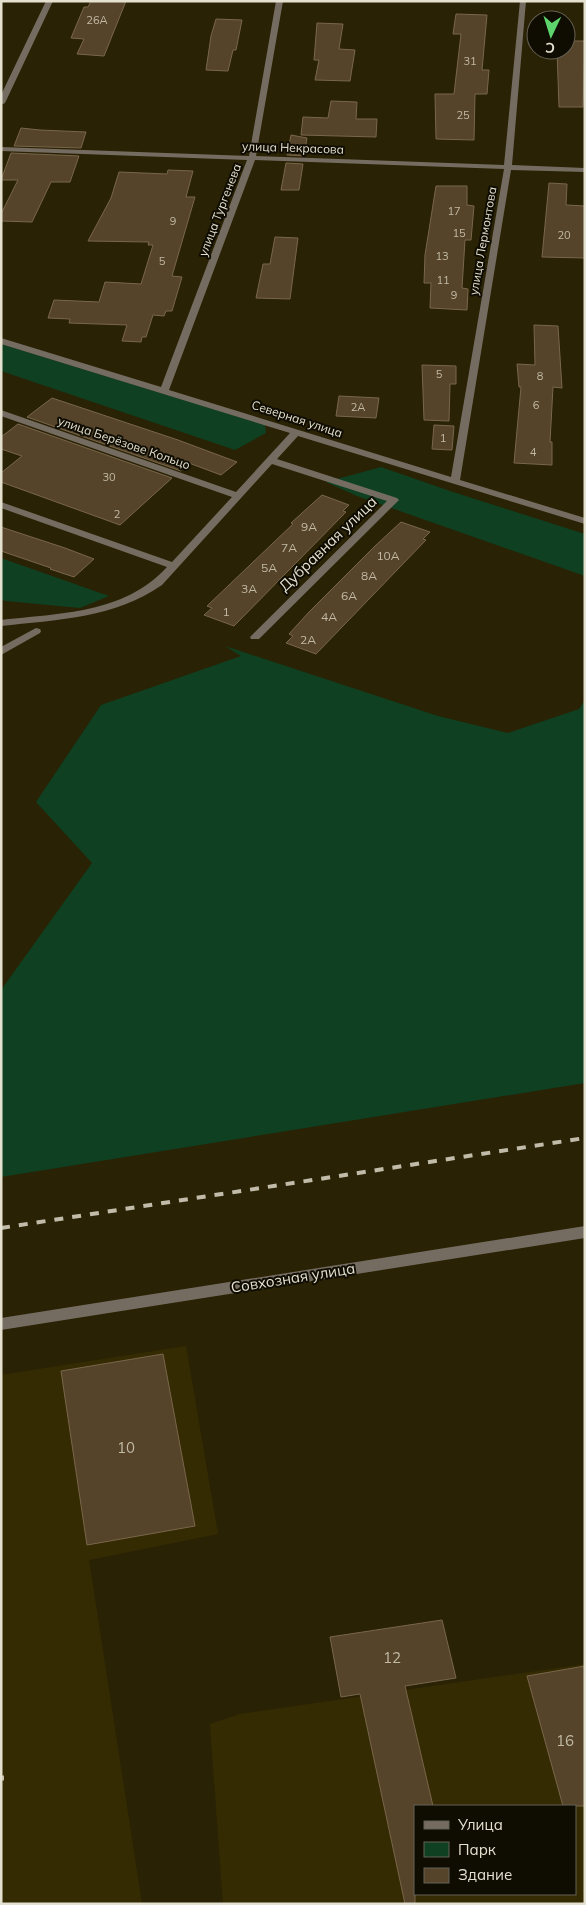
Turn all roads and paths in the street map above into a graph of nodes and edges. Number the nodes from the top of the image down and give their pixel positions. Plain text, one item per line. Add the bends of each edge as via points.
1 (50, 1) edge
2 (280, 1) edge
3 (523, 1) edge
4 (1, 104) edge
5 (1, 149) edge
6 (252, 158) junction
7 (508, 167) junction
8 (585, 170) edge
9 (1, 341) edge
10 (164, 390) junction
11 (1, 413) edge
12 (296, 432) junction
13 (271, 460) junction
14 (455, 482) junction
15 (239, 496) junction
16 (1, 505) edge
17 (585, 521) edge
18 (173, 566) junction
19 (1, 624) edge
20 (36, 630) dead end
21 (255, 636) dead end
22 (1, 652) edge
23 (585, 1232) edge
24 (1, 1324) edge

1 - 4 street
2 - 6 street, улица Тургенева
3 - 7 street, улица Лермонтова
5 - 6 street, улица Некрасова
6 - 7 street, улица Некрасова
6 - 10 street, улица Тургенева
7 - 8 street, улица Некрасова
7 - 14 street, улица Лермонтова
9 - 10 street, Северная улица
10 - 12 street, Северная улица
11 - 15 street, улица Берёзове Кольцо
12 - 13 street
12 - 14 street, Северная улица
13 - 15 street
13 - 21 street, Дубравная улица via 394,500
14 - 17 street, Северная улица
15 - 18 street
16 - 18 street
18 - 19 street via 151,589 126,602 102,609
20 - 22 street
23 - 24 street, Совхозная улица

